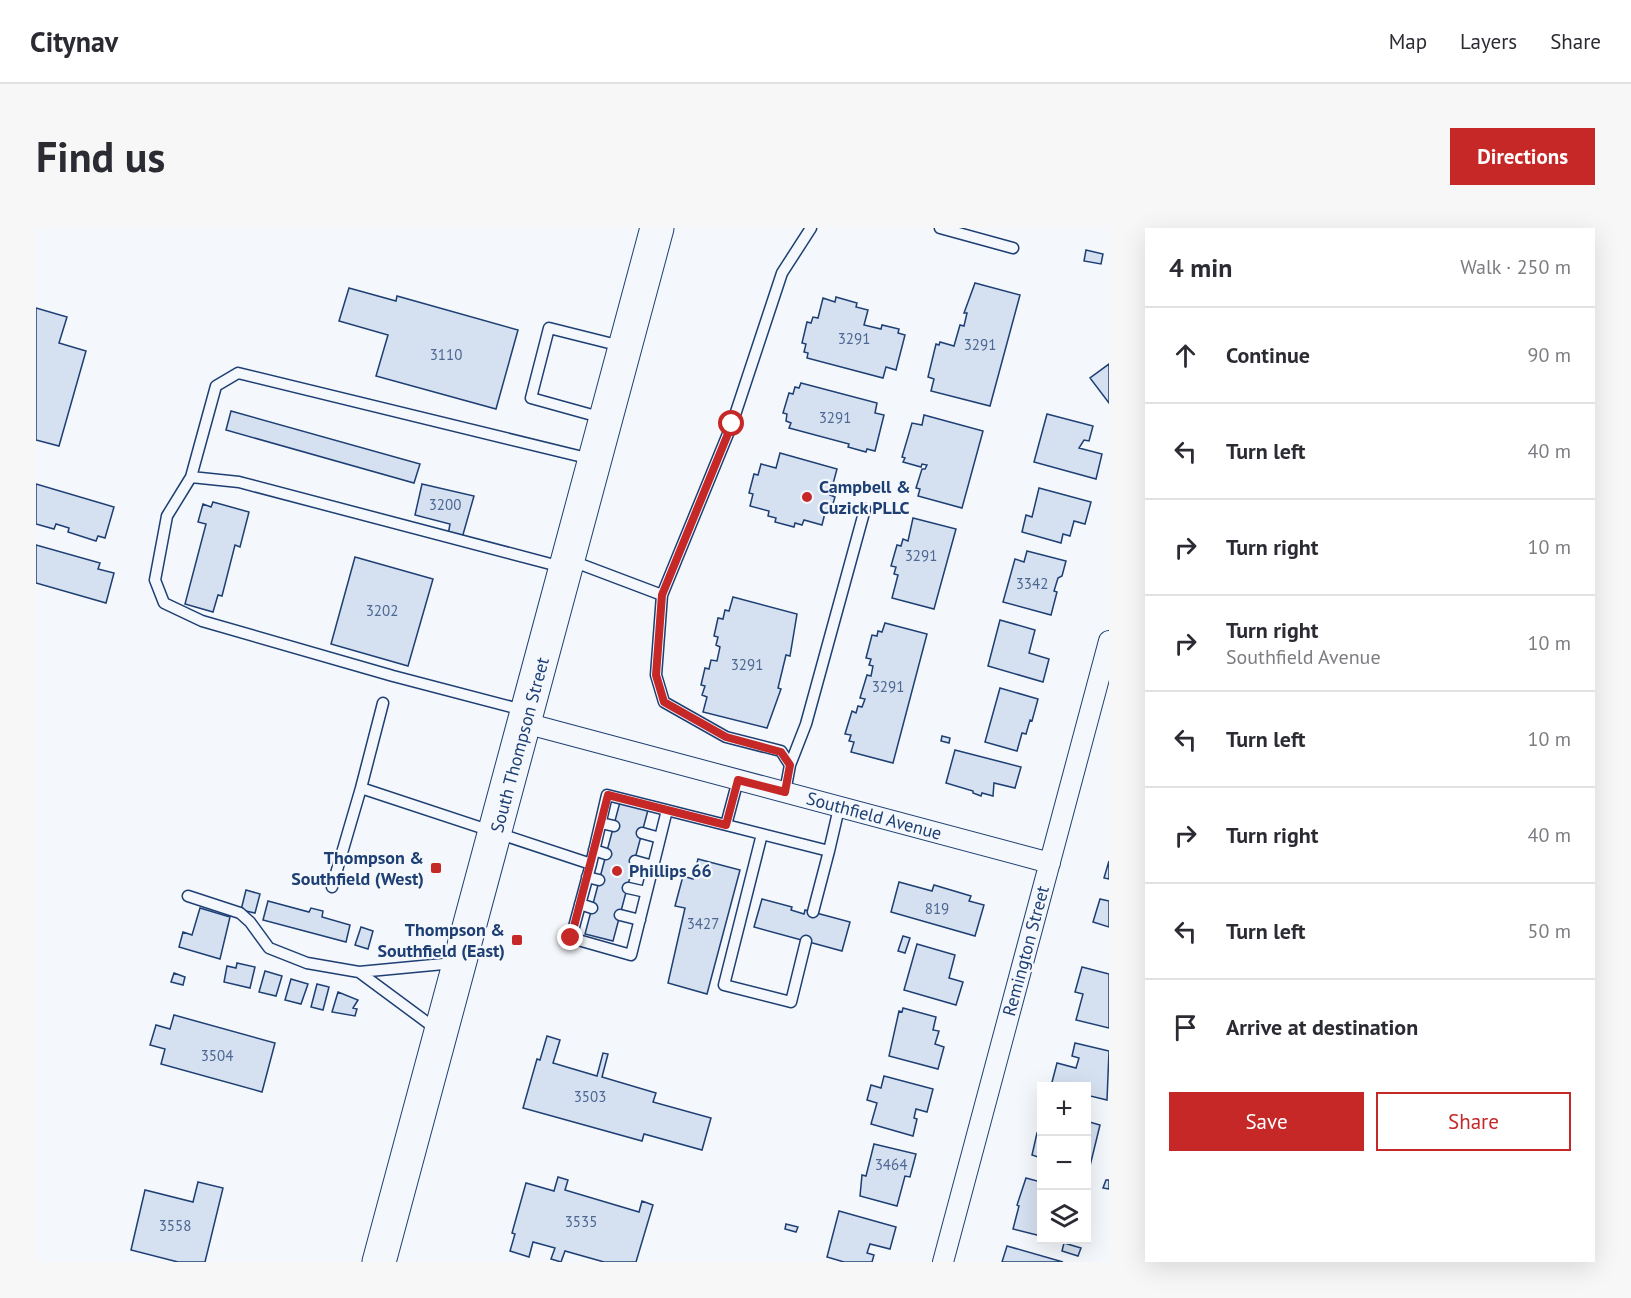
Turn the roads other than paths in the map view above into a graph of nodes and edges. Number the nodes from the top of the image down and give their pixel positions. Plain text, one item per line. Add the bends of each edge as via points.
1 (657, 228) edge
2 (811, 228) edge
3 (940, 228) edge
4 (1013, 248) dead end
5 (624, 346) junction
6 (607, 419) junction
7 (596, 460) junction
8 (190, 477) junction
9 (865, 509) dead end
10 (568, 564) junction
11 (662, 595) junction
12 (1109, 641) edge
13 (383, 703) dead end
14 (527, 717) junction
15 (790, 765) junction
16 (738, 780) junction
17 (361, 788) junction
18 (785, 792) junction
19 (839, 808) junction
20 (668, 810) junction
21 (601, 823) junction
22 (726, 825) junction
23 (614, 826) dead end
24 (642, 833) dead end
25 (496, 834) junction
26 (762, 834) junction
27 (660, 838) junction
28 (594, 850) junction
29 (829, 851) junction
30 (606, 854) dead end
31 (635, 861) dead end
32 (1050, 863) junction
33 (591, 864) junction
34 (653, 866) junction
35 (587, 877) junction
36 (599, 880) dead end
37 (332, 887) dead end
38 (628, 888) dead end
39 (646, 892) junction
40 (188, 896) dead end
41 (580, 904) junction
42 (592, 908) dead end
43 (813, 912) dead end
44 (620, 915) dead end
45 (640, 920) junction
46 (806, 941) dead end
47 (460, 962) junction
48 (359, 972) junction
49 (441, 1032) junction
50 (379, 1262) edge
51 (943, 1262) edge

1 - 5 highway, South Thompson Street
2 - 11 lane via 782,273 732,424
3 - 4 lane
5 - 6 highway, South Thompson Street
5 - 6 lane via 549,328 531,398
6 - 7 highway, South Thompson Street
7 - 8 lane via 238,373 216,386
7 - 10 highway, South Thompson Street
8 - 10 lane via 238,482
8 - 14 lane via 166,516 155,580 164,603 202,621
9 - 15 lane via 806,724
10 - 11 lane
10 - 14 highway, South Thompson Street
11 - 15 lane via 656,675 664,702 726,737 781,752
12 - 32 street, Remington Street
13 - 17 lane
14 - 16 street, Southfield Avenue
14 - 25 highway, South Thompson Street
15 - 18 lane
16 - 18 street, Southfield Avenue
16 - 22 lane
17 - 25 lane
17 - 37 lane
18 - 19 street, Southfield Avenue
19 - 29 lane
19 - 32 street, Southfield Avenue
20 - 21 lane via 608,795
20 - 22 lane
20 - 27 lane
21 - 23 lane
21 - 28 lane
22 - 26 lane
24 - 27 lane
25 - 33 lane
25 - 47 highway, South Thompson Street
26 - 29 lane
26 - 46 lane via 724,985 791,1002
27 - 34 lane
28 - 30 lane
28 - 33 lane
29 - 43 lane
31 - 34 lane
32 - 51 street, Remington Street
33 - 35 lane
34 - 39 lane
35 - 36 lane
35 - 41 lane
38 - 39 lane
39 - 45 lane
40 - 48 lane via 240,913 269,948 307,963
41 - 42 lane
41 - 45 lane via 571,938 631,955
44 - 45 lane
47 - 48 lane
47 - 49 highway, South Thompson Street
48 - 49 lane
49 - 50 highway, South Thompson Street

